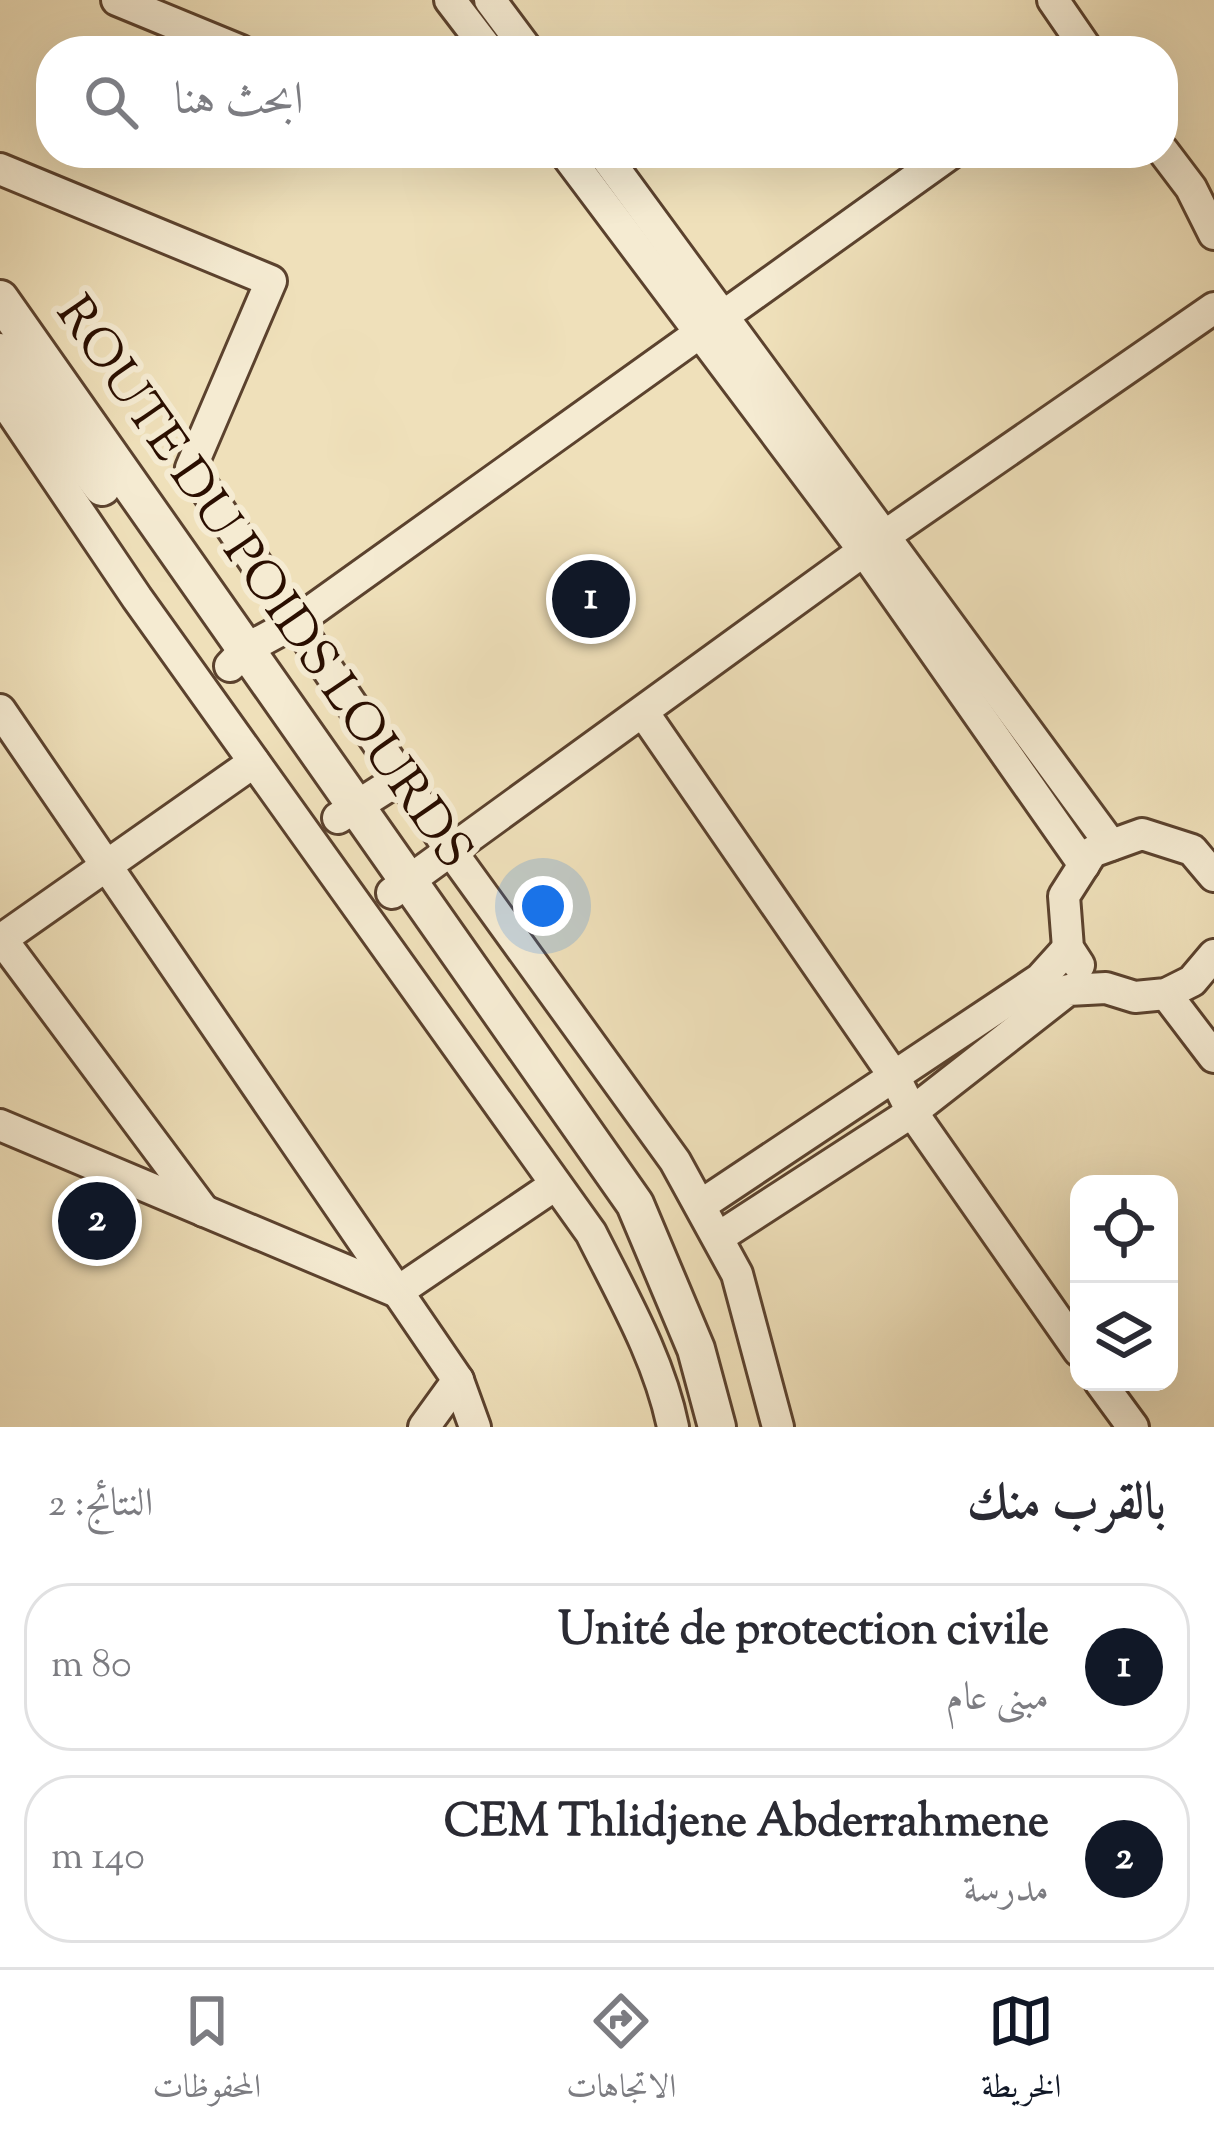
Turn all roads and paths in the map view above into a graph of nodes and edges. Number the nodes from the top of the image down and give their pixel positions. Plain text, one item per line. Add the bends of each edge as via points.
1 (117, 0) edge
2 (450, 0) edge
3 (490, 0) edge
4 (1053, 0) edge
5 (205, 36) edge
6 (478, 36) edge
7 (517, 36) edge
8 (1078, 36) edge
9 (578, 168) edge
10 (612, 168) edge
11 (930, 168) edge
12 (1176, 168) edge
13 (0, 170) edge
14 (1214, 234) edge
15 (0, 299) edge
16 (1214, 308) edge
17 (711, 325) junction
18 (0, 352) edge
19 (0, 395) edge
20 (873, 544) junction
21 (296, 622) junction
22 (238, 658) junction
23 (0, 710) edge
24 (643, 712) junction
25 (254, 762) junction
26 (401, 778) junction
27 (348, 812) junction
28 (1203, 842) edge
29 (1111, 845) junction
30 (451, 851) junction
31 (1084, 865) junction
32 (107, 867) junction
33 (1214, 876) edge
34 (400, 888) junction
35 (1, 938) edge
36 (1068, 948) junction
37 (1213, 960) edge
38 (1106, 988) junction
39 (1166, 994) junction
40 (1214, 1058) edge
41 (894, 1076) junction
42 (912, 1112) junction
43 (0, 1125) edge
44 (555, 1185) junction
45 (701, 1205) junction
46 (204, 1210) junction
47 (719, 1237) junction
48 (397, 1292) junction
49 (1070, 1339) edge
50 (458, 1380) junction
51 (1107, 1391) edge
52 (424, 1427) edge
53 (475, 1427) edge
54 (673, 1427) edge
55 (717, 1427) edge
56 (778, 1427) edge
57 (1133, 1427) edge

1 - 5 street
2 - 6 street
3 - 7 street
4 - 8 street
9 - 17 street
10 - 17 street
11 - 17 street
12 - 14 street
13 - 21 street via 271,280 191,468
15 - 22 street, ROUTE DU POIDS LOURDS
16 - 20 street
17 - 20 street
17 - 21 street
18 - 22 street
19 - 25 street
20 - 24 street
20 - 29 street
20 - 31 street
21 - 22 street
21 - 26 street
22 - 27 street
23 - 32 street
24 - 30 street
24 - 41 street
25 - 32 street
25 - 44 street
26 - 27 street
26 - 30 street
27 - 34 street
28 - 29 street via 1142,834
28 - 33 street
29 - 31 street
30 - 34 street
30 - 45 street
31 - 36 street via 1064,896
32 - 35 street
32 - 48 street
34 - 55 street via 608,1196 696,1349
35 - 46 street
36 - 38 street
36 - 41 street via 1040,979
37 - 39 street
38 - 39 street
38 - 42 street via 1068,990
39 - 40 street
41 - 42 street
41 - 45 street
42 - 47 street
42 - 49 street
43 - 46 street
44 - 48 street
44 - 54 street via 591,1233 639,1330
45 - 47 street
46 - 48 street
47 - 56 street via 737,1274
48 - 50 street
50 - 52 street
50 - 53 street
51 - 57 street

